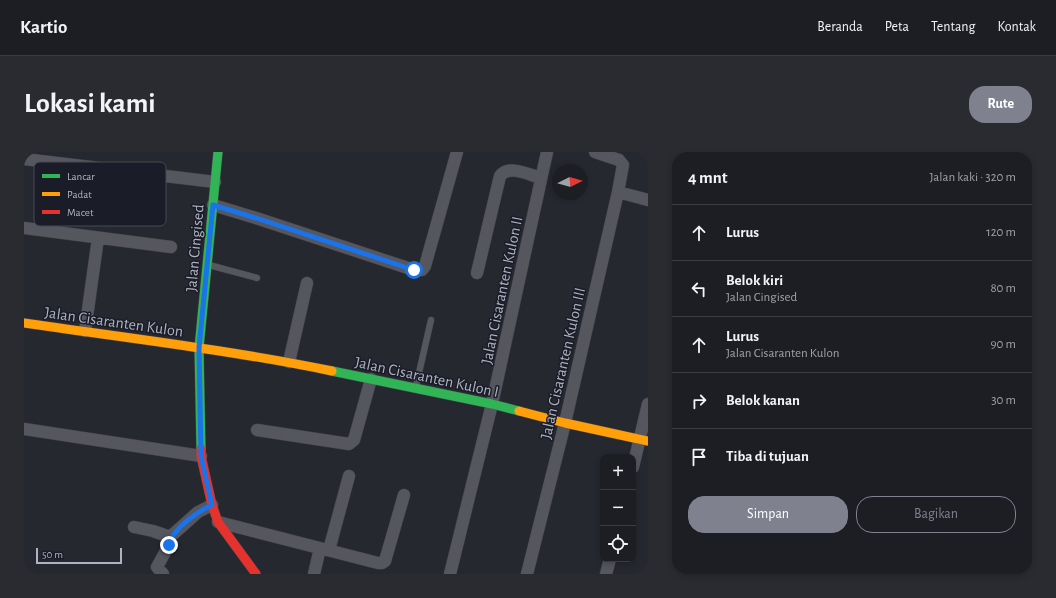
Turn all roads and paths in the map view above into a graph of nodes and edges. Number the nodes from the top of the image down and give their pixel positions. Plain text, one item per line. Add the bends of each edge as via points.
1 (218, 152) edge
2 (457, 152) edge
3 (546, 152) edge
4 (595, 152) edge
5 (24, 159) edge
6 (49, 162) edge
7 (166, 176) edge
8 (541, 178) junction
9 (215, 182) junction
10 (618, 192) junction
11 (648, 200) edge
12 (213, 205) junction
13 (24, 228) edge
14 (98, 238) junction
15 (171, 247) dead end
16 (208, 265) junction
17 (477, 273) dead end
18 (257, 278) dead end
19 (307, 282) dead end
20 (431, 320) dead end
21 (24, 323) edge
22 (85, 331) junction
23 (199, 348) junction
24 (289, 362) junction
25 (371, 379) junction
26 (416, 388) junction
27 (492, 404) junction
28 (648, 404) edge
29 (565, 422) junction
30 (24, 429) edge
31 (257, 430) dead end
32 (644, 440) edge
33 (201, 456) junction
34 (636, 460) edge
35 (348, 476) dead end
36 (404, 495) dead end
37 (212, 505) junction
38 (218, 522) junction
39 (134, 527) dead end
40 (170, 537) junction
41 (324, 549) junction
42 (609, 562) edge
43 (156, 572) edge
44 (256, 574) edge
45 (314, 574) edge
46 (450, 574) edge
47 (527, 574) edge
48 (606, 574) edge

1 - 9 main road, Jalan Cingised
2 - 12 street via 422,270 414,270
3 - 8 street, Jalan Cisaranten Kulon II
4 - 10 street, Jalan Cisaranten Kulon III via 619,160 623,165
5 - 6 street
7 - 9 street
8 - 17 street via 511,170 503,172 500,176
8 - 27 street, Jalan Cisaranten Kulon II
9 - 12 main road, Jalan Cingised
10 - 11 street
10 - 29 street, Jalan Cisaranten Kulon III
12 - 16 main road, Jalan Cingised
13 - 14 street
14 - 15 street
14 - 22 street
16 - 18 lane
16 - 23 main road, Jalan Cingised
19 - 24 street
20 - 26 lane
21 - 22 main road, Jalan Cisaranten Kulon
22 - 23 main road, Jalan Cisaranten Kulon
23 - 24 main road, Jalan Cisaranten Kulon I
23 - 33 main road, Jalan Cisaranten Kulon
24 - 25 main road, Jalan Cisaranten Kulon I
25 - 26 main road, Jalan Cisaranten Kulon I
25 - 31 street via 354,440 349,444
26 - 27 main road, Jalan Cisaranten Kulon I
27 - 29 main road, Jalan Cisaranten Kulon I
27 - 46 street, Jalan Cisaranten Kulon II
28 - 32 street
29 - 32 main road, Jalan Cisaranten Kulon I
29 - 47 street, Jalan Cisaranten Kulon III
30 - 33 street
32 - 34 street
33 - 37 main road, Jalan Cisaranten Kulon
35 - 41 street
36 - 41 street via 386,560 382,563
37 - 38 main road, Jalan Cisaranten Kulon
37 - 40 street via 198,512
38 - 41 street
38 - 44 main road, Jalan Cisaranten Kulon
39 - 40 street
40 - 43 street via 169,545
41 - 45 street
42 - 48 street

